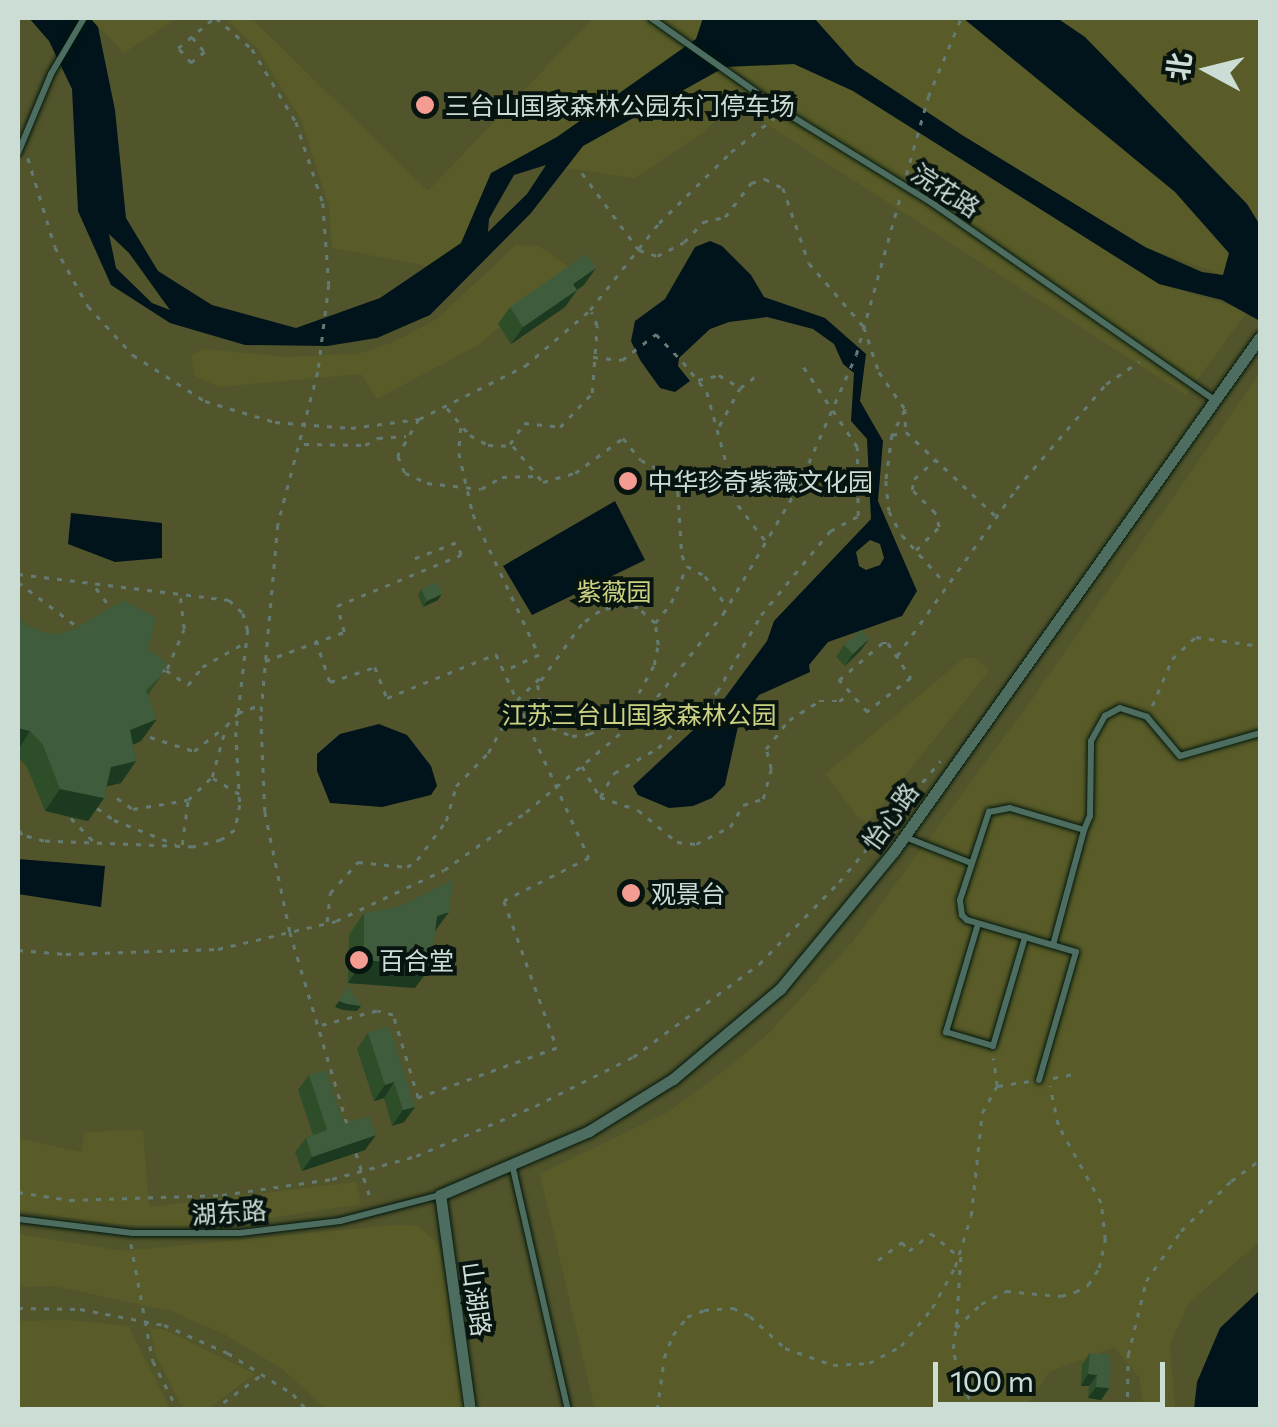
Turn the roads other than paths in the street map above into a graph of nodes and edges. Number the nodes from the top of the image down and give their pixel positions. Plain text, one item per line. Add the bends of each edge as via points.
1 (84, 18) edge
2 (653, 19) edge
3 (18, 153) edge
4 (1257, 342) edge
5 (1215, 400) junction
6 (1260, 733) edge
7 (1084, 830) junction
8 (904, 837) junction
9 (972, 863) junction
10 (978, 924) junction
11 (1026, 937) junction
12 (1052, 945) junction
13 (1042, 1079) road end
14 (512, 1164) junction
15 (440, 1196) junction
16 (18, 1219) edge
17 (470, 1410) edge
18 (568, 1410) edge

1 - 3 lane via 50,74
2 - 5 lane, 浣花路
4 - 5 street, 怡心路
5 - 8 street, 怡心路
6 - 7 lane via 1180,756 1147,718 1120,708 1096,727 1091,741
7 - 9 lane via 994,809 984,819
7 - 12 lane
8 - 9 lane
8 - 14 street, 怡心路 via 780,989 674,1079 588,1131
9 - 10 lane via 960,909
10 - 11 lane
10 - 11 lane via 946,1032 993,1046
11 - 12 lane
12 - 13 lane via 1076,952
14 - 15 street, 怡心路
14 - 18 lane
15 - 16 lane, 湖东路 via 375,1214 240,1233 132,1233
15 - 17 street, 山湖路

